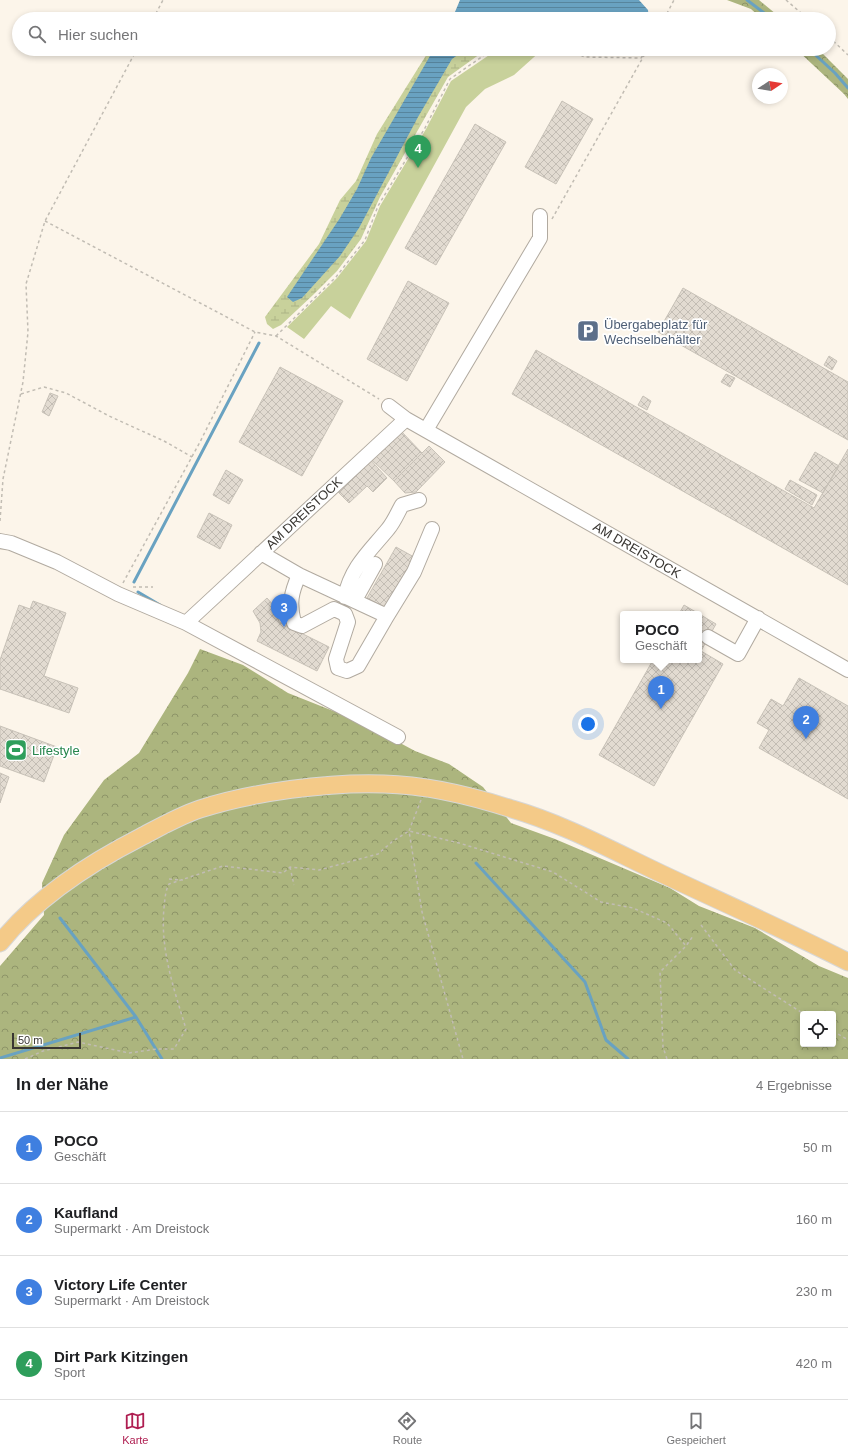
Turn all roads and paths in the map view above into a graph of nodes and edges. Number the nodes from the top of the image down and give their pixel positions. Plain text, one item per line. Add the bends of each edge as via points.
1 (163, 0) edge
2 (674, 0) edge
3 (786, 0) edge
4 (157, 12) edge
5 (668, 12) edge
6 (800, 12) edge
7 (836, 44) edge
8 (848, 55) edge
9 (133, 56) edge
10 (483, 56) edge
11 (582, 56) edge
12 (643, 56) edge
13 (644, 56) edge
14 (545, 218) joint
15 (45, 221) junction
16 (255, 332) junction
17 (276, 336) junction
18 (21, 394) junction
19 (389, 406) joint
20 (406, 419) junction
21 (426, 430) junction
22 (192, 457) junction
23 (0, 490) edge
24 (3, 494) junction
25 (419, 500) dead end
26 (0, 521) edge
27 (432, 530) dead end
28 (0, 541) edge
29 (261, 553) junction
30 (375, 564) dead end
31 (299, 575) junction
32 (153, 587) dead end
33 (119, 591) junction
34 (350, 599) junction
35 (386, 616) junction
36 (758, 618) junction
37 (186, 623) junction
38 (708, 637) dead end
39 (848, 670) edge
40 (398, 737) dead end
41 (426, 789) junction
42 (409, 831) junction
43 (290, 867) junction
44 (169, 879) dead end
45 (185, 880) junction
46 (294, 885) dead end
47 (701, 925) dead end
48 (694, 936) dead end
49 (0, 943) edge
50 (686, 946) junction
51 (848, 962) edge
52 (800, 1011) edge
53 (836, 1033) edge
54 (848, 1040) edge
55 (25, 1059) edge
56 (463, 1059) edge
57 (667, 1059) edge

1 - 4 path
2 - 5 path
3 - 6 path
7 - 8 path
9 - 15 path
10 - 17 path via 450,79 425,128 378,206 365,240 336,277
11 - 12 path
13 - 14 path
14 - 21 street via 540,238
15 - 16 path
15 - 18 path via 26,284 28,332
16 - 17 path
16 - 22 path
17 - 19 path
18 - 22 path via 44,387 66,393
18 - 24 path via 4,473
19 - 20 street
20 - 21 street, AM DREISTOCK
20 - 29 street, AM DREISTOCK
21 - 36 street, AM DREISTOCK
22 - 33 path
23 - 24 path
24 - 26 path
25 - 34 street via 402,504 389,528 371,547 348,582
27 - 35 street via 414,572
28 - 33 street via 57,562
29 - 31 street
29 - 37 street, AM DREISTOCK
30 - 34 street
31 - 34 street
31 - 35 street via 291,592 294,622 302,626 334,609 345,614 348,622 336,659 338,668 348,671 358,666
32 - 33 path
33 - 37 street
34 - 35 street
36 - 38 street via 738,654
36 - 39 street, AM DREISTOCK
37 - 40 street
41 - 42 path
41 - 49 main road via 385,784 341,784 285,790 200,809 125,846 87,869 28,913
41 - 51 main road via 513,809 574,833 773,924
42 - 43 path via 392,841 378,854 319,870
42 - 50 path via 459,843 553,872 601,902 633,908 667,923
42 - 56 path via 422,912
43 - 45 path via 283,873 223,866 186,877
43 - 46 path
44 - 45 path
45 - 55 path via 169,884 166,890 162,928 168,970 186,1029 174,1049 129,1053 78,1042 43,1051
47 - 52 path via 735,970
48 - 50 path
50 - 57 path via 660,972 663,1047
53 - 54 path

